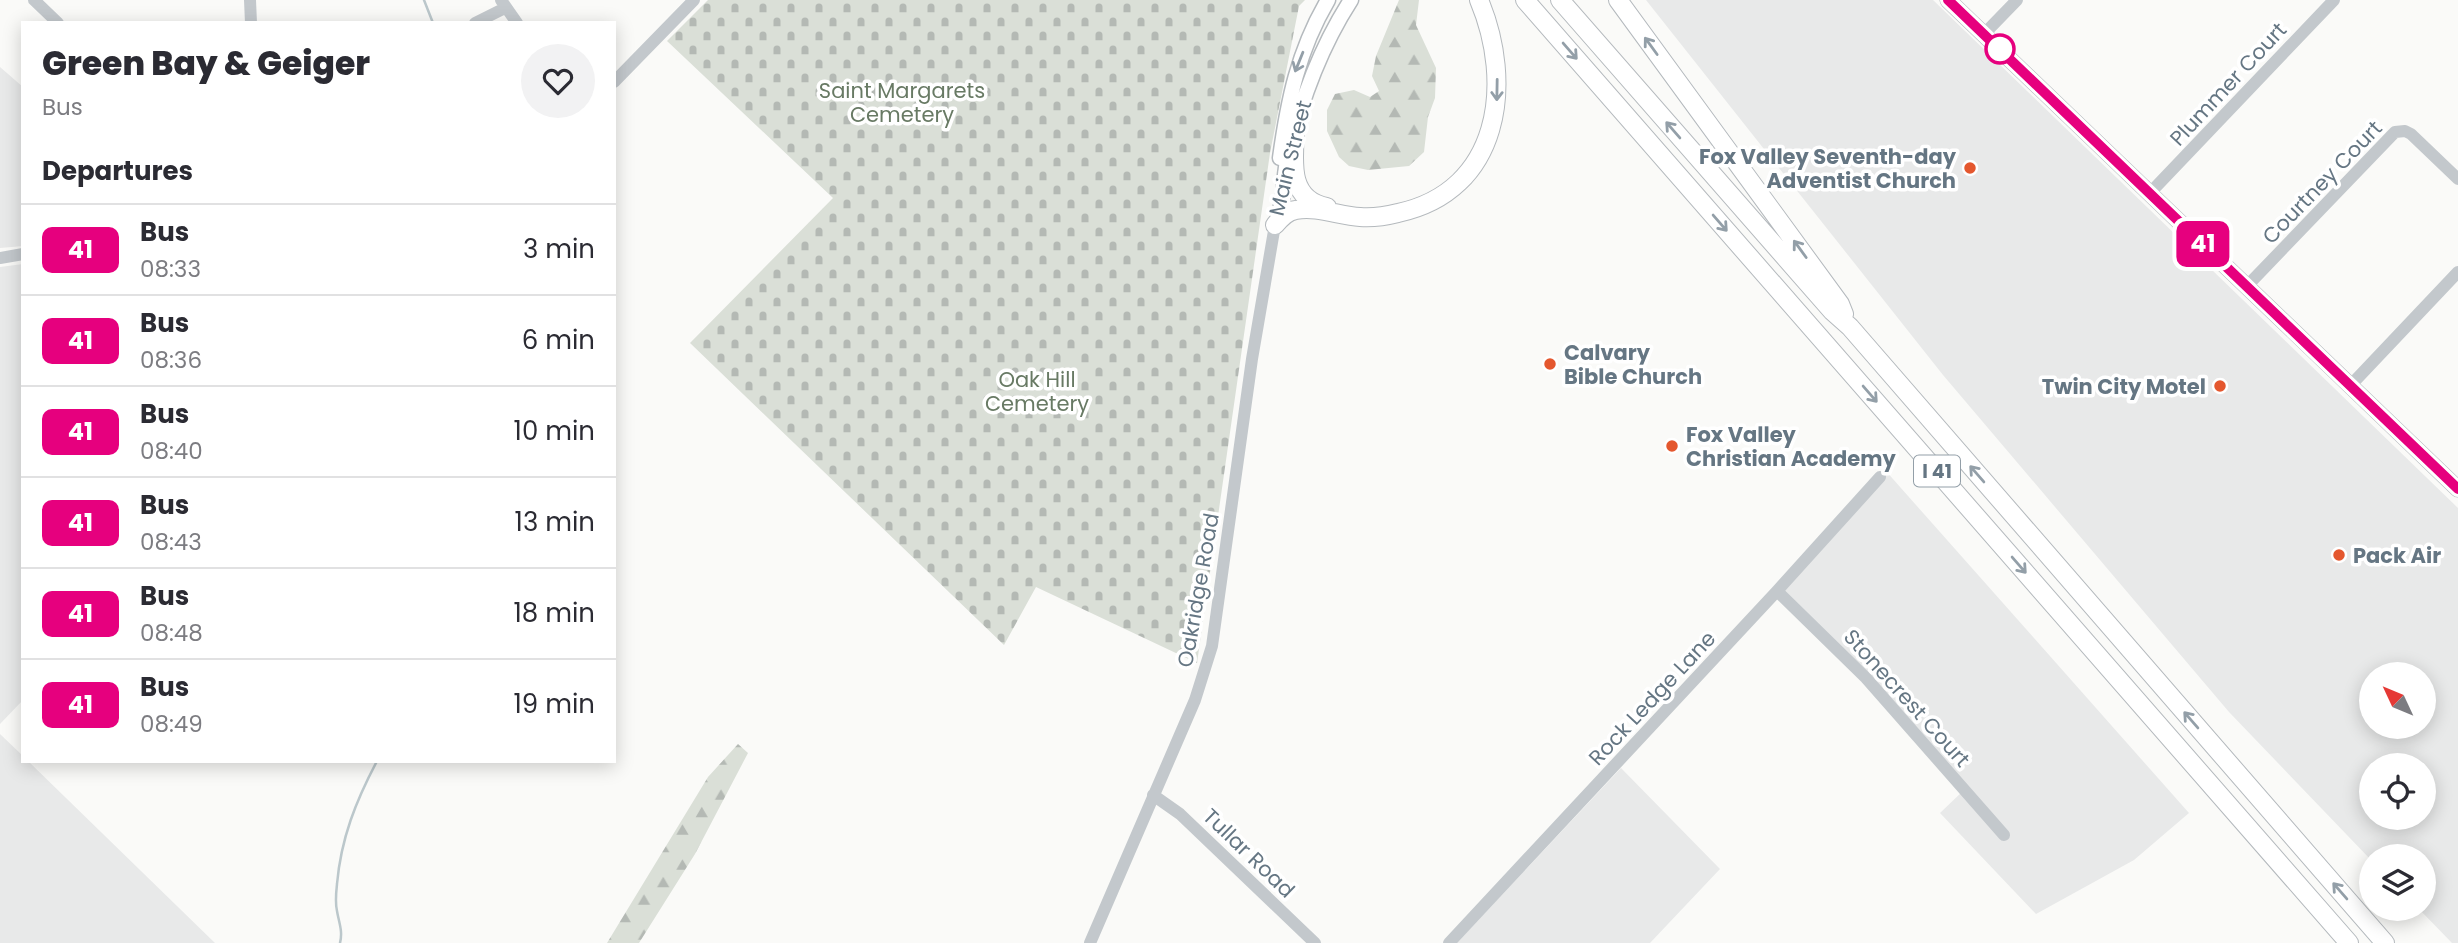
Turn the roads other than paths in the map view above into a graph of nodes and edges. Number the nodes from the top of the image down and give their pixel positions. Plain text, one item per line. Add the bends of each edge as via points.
1 (34, 0) edge
2 (250, 0) edge
3 (694, 0) edge
4 (1328, 0) edge
5 (1351, 0) edge
6 (1479, 0) edge
7 (1525, 0) edge
8 (1560, 0) edge
9 (1618, 0) edge
10 (1948, 0) edge
11 (2017, 0) edge
12 (2334, 0) edge
13 (503, 4) edge
14 (56, 21) edge
15 (251, 21) edge
16 (478, 21) edge
17 (516, 21) edge
18 (1984, 34) junction
19 (616, 80) edge
20 (1295, 134) junction
21 (2458, 178) edge
22 (2150, 194) junction
23 (1371, 216) junction
24 (1275, 225) junction
25 (2458, 272) edge
26 (2247, 286) junction
27 (1850, 327) junction
28 (2350, 386) junction
29 (1880, 477) dead end
30 (2457, 486) edge
31 (1777, 591) junction
32 (1153, 795) junction
33 (2004, 835) dead end
34 (1090, 943) edge
35 (1315, 943) edge
36 (1449, 943) edge
37 (2349, 943) edge
38 (2385, 943) edge

1 - 14 street
2 - 15 street
3 - 19 street
4 -> 24 main road, Main Street via 1295,72 1288,100 1272,211
5 - 20 main road, Main Street via 1325,43
6 -> 23 highway via 1491,35 1498,87 1494,118 1480,153 1439,196 1415,208
7 -> 37 highway, I 41
27 -> 8 highway, I 41
27 -> 9 highway via 1840,304
10 - 18 main road
11 - 18 street
12 - 22 street, Plummer Court
13 - 16 street
13 - 17 street
18 - 22 main road
20 - 23 highway via 1294,176 1304,195 1322,206
20 - 24 main road, Main Street
21 - 26 street, Courtney Court via 2411,134 2395,132
22 - 26 main road
23 - 24 highway via 1296,210
24 - 32 street, Oakridge Road via 1212,646 1195,700
25 - 28 street
26 - 28 main road
38 -> 27 highway, I 41
28 - 30 main road
29 - 31 street, Rock Ledge Lane
31 - 33 street, Stonecrest Court via 1866,678
31 - 36 street, Rock Ledge Lane
32 - 34 street, Oakridge Road
32 - 35 street, Tullar Road via 1180,814

